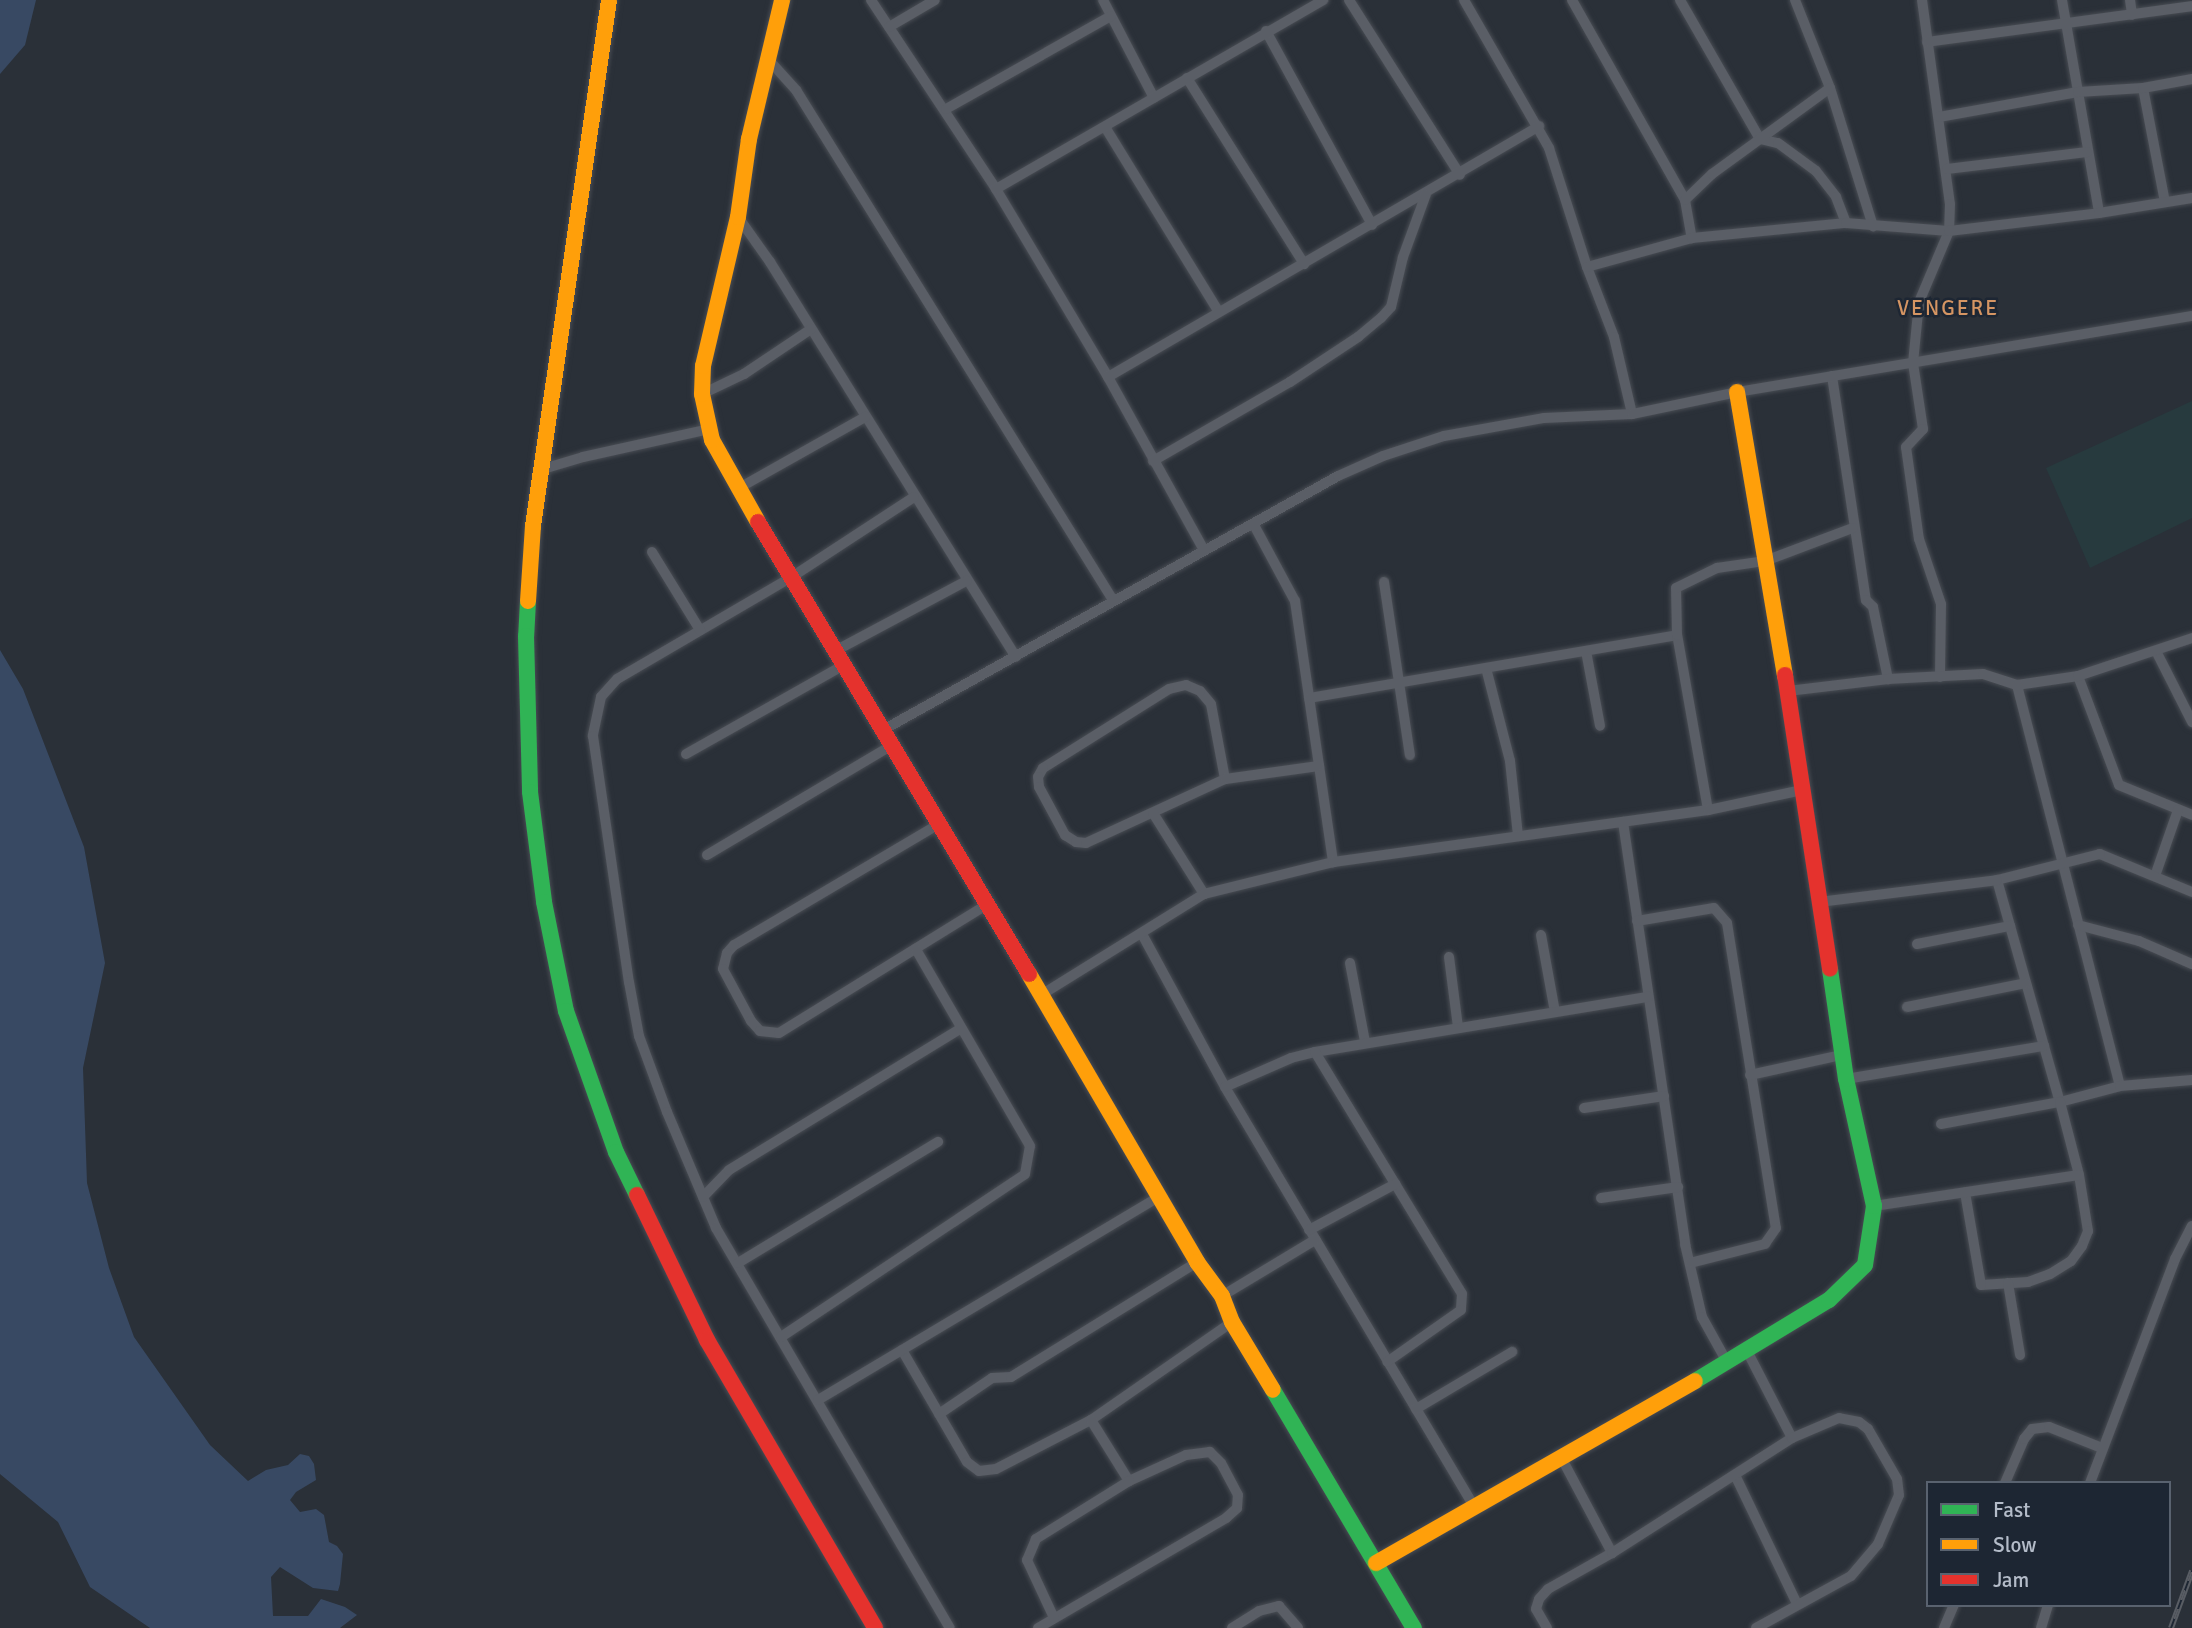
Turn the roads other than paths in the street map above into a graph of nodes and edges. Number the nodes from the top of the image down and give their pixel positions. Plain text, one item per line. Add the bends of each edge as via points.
1 (609, 0) edge
2 (782, 0) edge
3 (871, 0) edge
4 (934, 0) edge
5 (1103, 0) edge
6 (1323, 0) edge
7 (1349, 0) edge
8 (1464, 0) edge
9 (1572, 0) edge
10 (1680, 0) edge
11 (1795, 0) edge
12 (1922, 0) edge
13 (2062, 0) edge
14 (2130, 0) edge
15 (2192, 6) edge
16 (2132, 15) junction
17 (1111, 16) junction
18 (2067, 24) junction
19 (889, 27) junction
20 (1266, 32) junction
21 (1927, 43) junction
22 (768, 59) junction
23 (1187, 78) junction
24 (2192, 79) edge
25 (1830, 88) junction
26 (2143, 88) junction
27 (2078, 92) junction
28 (1154, 98) junction
29 (946, 109) junction
30 (1938, 117) junction
31 (1539, 125) junction
32 (1105, 127) junction
33 (1760, 139) junction
34 (2087, 152) junction
35 (1947, 169) junction
36 (1460, 174) junction
37 (996, 189) junction
38 (1426, 194) junction
39 (2192, 198) edge
40 (1685, 200) junction
41 (2165, 202) junction
42 (2099, 213) junction
43 (738, 217) junction
44 (1846, 223) junction
45 (1373, 225) junction
46 (1873, 226) junction
47 (1949, 230) junction
48 (1692, 238) junction
49 (1304, 264) junction
50 (1587, 267) junction
51 (1219, 312) junction
52 (2192, 316) edge
53 (811, 329) junction
54 (1913, 363) junction
55 (1832, 376) junction
56 (1108, 377) junction
57 (1737, 392) junction
58 (702, 394) junction
59 (1632, 414) junction
60 (865, 417) junction
61 (709, 429) junction
62 (1153, 461) junction
63 (542, 469) junction
64 (739, 488) junction
65 (914, 498) junction
66 (1254, 525) junction
67 (1853, 528) junction
68 (1204, 550) junction
69 (652, 552) dead end
70 (1765, 561) junction
71 (790, 578) junction
72 (966, 581) junction
73 (1384, 582) dead end
74 (1114, 600) junction
75 (700, 630) junction
76 (1677, 635) junction
77 (2192, 638) edge
78 (835, 651) junction
79 (1586, 651) junction
80 (2156, 651) junction
81 (1016, 657) junction
82 (842, 666) junction
83 (1486, 668) junction
84 (2078, 676) junction
85 (1940, 677) junction
86 (1888, 679) junction
87 (1400, 682) junction
88 (2017, 685) junction
89 (1788, 691) junction
90 (1309, 698) junction
91 (2192, 722) edge
92 (1600, 726) dead end
93 (883, 730) junction
94 (892, 745) junction
95 (686, 754) dead end
96 (1410, 755) dead end
97 (1319, 766) junction
98 (1225, 779) junction
99 (1802, 790) junction
100 (1708, 810) junction
101 (2178, 810) junction
102 (1153, 813) junction
103 (2192, 815) edge
104 (1623, 822) junction
105 (939, 824) junction
106 (1518, 836) junction
107 (707, 855) dead end
108 (1333, 862) junction
109 (2062, 862) junction
110 (2155, 876) junction
111 (1997, 880) junction
112 (2192, 892) edge
113 (1204, 894) junction
114 (1819, 902) junction
115 (988, 904) junction
116 (1637, 921) junction
117 (2078, 925) junction
118 (2010, 926) junction
119 (1142, 934) junction
120 (1541, 935) dead end
121 (1917, 944) dead end
122 (916, 949) junction
123 (1449, 957) dead end
124 (1350, 962) dead end
125 (2192, 964) edge
126 (2026, 983) junction
127 (1041, 995) junction
128 (1649, 997) junction
129 (1907, 1007) dead end
130 (1555, 1012) junction
131 (1458, 1027) junction
132 (960, 1029) junction
133 (1365, 1042) junction
134 (2044, 1046) junction
135 (1315, 1052) junction
136 (1842, 1055) junction
137 (1749, 1075) junction
138 (1846, 1079) junction
139 (2192, 1080) edge
140 (2120, 1086) junction
141 (1224, 1087) junction
142 (1664, 1096) junction
143 (2060, 1102) junction
144 (1584, 1108) dead end
145 (1941, 1124) dead end
146 (938, 1142) dead end
147 (2079, 1175) junction
148 (1395, 1184) junction
149 (1678, 1187) junction
150 (1965, 1192) junction
151 (703, 1197) junction
152 (1158, 1197) junction
153 (1601, 1198) dead end
154 (1874, 1206) junction
155 (2192, 1226) edge
156 (1312, 1235) junction
157 (1197, 1262) junction
158 (738, 1263) junction
159 (1690, 1263) junction
160 (2008, 1283) junction
161 (1222, 1296) junction
162 (1232, 1322) junction
163 (781, 1337) junction
164 (1746, 1349) junction
165 (902, 1350) junction
166 (1512, 1352) dead end
167 (2020, 1355) dead end
168 (1387, 1362) junction
169 (1727, 1362) junction
170 (818, 1400) junction
171 (1416, 1409) junction
172 (939, 1414) junction
173 (1091, 1420) junction
174 (1792, 1438) junction
175 (2102, 1448) junction
176 (1561, 1457) junction
177 (1735, 1475) junction
178 (1129, 1481) junction
179 (2006, 1481) edge
180 (2091, 1481) edge
181 (1474, 1507) junction
182 (1612, 1553) junction
183 (1376, 1563) junction
184 (1797, 1604) junction
185 (1953, 1607) edge
186 (2047, 1607) edge
187 (1054, 1618) junction
188 (875, 1628) edge
189 (950, 1628) edge
190 (1038, 1628) edge
191 (1232, 1628) edge
192 (1298, 1628) edge
193 (1414, 1628) edge
194 (1547, 1628) edge
195 (1756, 1628) edge
196 (1944, 1628) edge
197 (2041, 1628) edge

1 - 63 street
2 - 22 street
3 - 19 street
4 - 19 street
5 - 17 street
6 - 20 street
7 - 36 street
8 - 31 street
9 - 40 street
10 - 33 street
11 - 25 street
12 - 21 street
13 - 18 street
14 - 16 street
15 - 16 street
16 - 18 street
17 - 28 street
17 - 29 street
18 - 21 street
18 - 27 street
19 - 29 street
20 - 23 street
20 - 45 street
21 - 30 street
22 - 43 street via 749,139
22 - 74 street via 796,90
23 - 28 street
23 - 49 street
24 - 26 street
25 - 33 street
25 - 46 street
26 - 27 street
26 - 41 street
27 - 30 street
27 - 34 street
28 - 32 street
29 - 37 street
30 - 35 street
31 - 36 street
31 - 50 street
32 - 37 street
32 - 51 street
33 - 40 street
33 - 44 street via 1777,143 1816,171 1836,197
34 - 35 street
34 - 42 street
35 - 47 street
36 - 38 street
37 - 56 street
38 - 45 street
38 - 62 street via 1391,307 1381,318 1290,382
39 - 41 street
40 - 48 street
41 - 42 street
42 - 47 street
43 - 53 street
43 - 58 street via 704,366
44 - 46 street
44 - 48 street
45 - 49 street
46 - 47 street
47 - 54 street via 1919,302
48 - 50 street
49 - 51 street
50 - 59 street via 1614,337
51 - 56 street
52 - 54 street
53 - 58 street via 744,374
53 - 60 street
54 - 55 street
54 - 85 street via 1923,429 1906,447 1919,540 1941,604
55 - 57 street
55 - 67 street
56 - 62 street
57 - 59 street
57 - 70 street
58 - 61 street
59 - 66 street via 1544,418 1444,436 1338,476
60 - 64 street
60 - 65 street
61 - 63 street
61 - 64 street
62 - 68 street
63 - 188 street via 533,526 526,636 530,792 544,902 566,1011 616,1152 706,1340
64 - 71 street
65 - 71 street
65 - 72 street
66 - 68 street
66 - 90 street via 1295,601
67 - 70 street
67 - 86 street via 1866,600 1873,607
68 - 74 street
69 - 75 street
70 - 76 street via 1717,568 1676,588
70 - 89 street
71 - 75 street
71 - 78 street
72 - 78 street
72 - 81 street
73 - 87 street
74 - 81 street
75 - 151 street via 617,679 601,697 593,736 639,1036
76 - 79 street
76 - 100 street
77 - 80 street
78 - 82 street
79 - 83 street
79 - 92 street
80 - 84 street
80 - 91 street
81 - 93 street
82 - 93 street
82 - 95 street
83 - 87 street
83 - 106 street via 1510,761
84 - 88 street
84 - 101 street via 2119,785
85 - 86 street
85 - 88 street via 1983,674
86 - 89 street
87 - 90 street
87 - 96 street
88 - 109 street
89 - 99 street
90 - 97 street
93 - 94 street
94 - 105 street
94 - 107 street
97 - 98 street
97 - 108 street
98 - 102 street
98 - 102 street via 1211,704 1200,691 1186,685 1169,690 1043,768 1038,777 1055,820 1076,842 1086,843
99 - 100 street
99 - 114 street
100 - 104 street
101 - 103 street
101 - 110 street
102 - 113 street
104 - 106 street
104 - 116 street
105 - 115 street
105 - 122 street via 734,945 723,960 723,969 760,1031 779,1033
106 - 108 street
108 - 113 street
109 - 110 street via 2099,854
109 - 111 street
109 - 117 street
110 - 112 street
111 - 114 street
111 - 118 street
113 - 119 street
114 - 136 street
115 - 122 street
115 - 127 street
116 - 128 street
116 - 137 street via 1714,908 1723,916
117 - 125 street via 2139,941
117 - 140 street
118 - 121 street
118 - 126 street
119 - 127 street
119 - 141 street
120 - 130 street
122 - 132 street
123 - 131 street
124 - 133 street
126 - 129 street
126 - 134 street
127 - 152 street
128 - 130 street
128 - 142 street
130 - 131 street
131 - 133 street
132 - 151 street via 729,1170
132 - 163 street via 1030,1146 1025,1174
133 - 135 street
134 - 138 street
134 - 143 street
135 - 141 street
135 - 148 street
136 - 137 street
136 - 138 street
137 - 159 street via 1776,1228 1765,1244
138 - 154 street
139 - 140 street
140 - 143 street
141 - 156 street
142 - 144 street
142 - 149 street
143 - 145 street
143 - 147 street
146 - 158 street
147 - 150 street
147 - 160 street via 2088,1231 2082,1246 2071,1261 2050,1274
148 - 156 street
148 - 168 street via 1462,1301 1461,1310
149 - 153 street
149 - 159 street
150 - 154 street
150 - 160 street via 1981,1285
151 - 158 street
152 - 157 street
152 - 165 street
154 - 164 street via 1865,1265 1829,1300
155 - 175 street
156 - 161 street
156 - 168 street
157 - 161 street
157 - 172 street via 1012,1377 992,1378
158 - 163 street
159 - 169 street via 1702,1317
160 - 167 street
161 - 162 street
162 - 173 street
162 - 183 street
163 - 170 street
164 - 169 street
164 - 174 street
165 - 170 street
165 - 172 street
166 - 171 street
168 - 171 street
169 - 176 street
170 - 189 street
171 - 181 street
172 - 173 street via 967,1462 979,1471 996,1469
173 - 178 street
174 - 177 street
174 - 184 street via 1839,1418 1858,1422 1868,1429 1897,1479 1899,1495 1869,1558 1851,1576
175 - 179 street via 2049,1427 2032,1429
175 - 180 street
176 - 181 street
176 - 182 street
177 - 182 street
177 - 184 street
178 - 187 street via 1035,1539 1027,1560
178 - 187 street via 1186,1455 1210,1452 1221,1462 1238,1495 1237,1508
181 - 183 street
182 - 194 street via 1548,1589 1539,1599 1536,1609
183 - 193 street
184 - 195 street
185 - 196 street
186 - 197 street
187 - 190 street
191 - 192 street via 1259,1611 1279,1606

